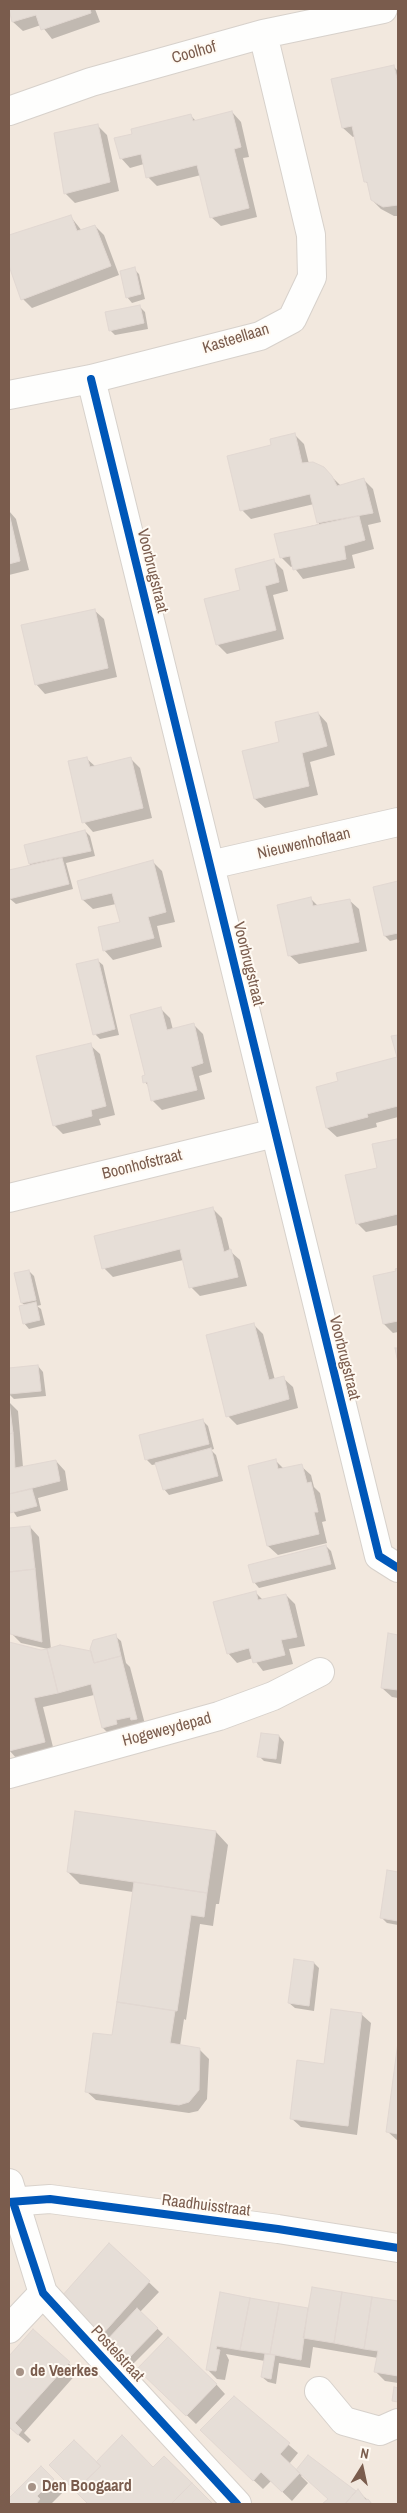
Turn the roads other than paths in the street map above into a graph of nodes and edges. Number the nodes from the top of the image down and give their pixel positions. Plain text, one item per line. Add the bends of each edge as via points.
1 (383, 9) edge
2 (263, 34) junction
3 (9, 111) edge
4 (91, 379) junction
5 (9, 395) edge
6 (398, 822) edge
7 (210, 865) junction
8 (275, 1133) junction
9 (9, 1198) edge
10 (388, 1562) edge
11 (320, 1672) dead end
12 (9, 1774) edge
13 (10, 2196) edge
14 (398, 2248) edge
15 (43, 2293) junction
16 (9, 2328) edge
17 (319, 2391) dead end
18 (398, 2423) edge
19 (238, 2504) edge

1 - 2 street, Coolhof
2 - 3 street, Coolhof via 91,82
2 - 4 street, Kasteellaan via 311,235 312,277 292,319 260,336
4 - 5 street, Kasteellaan
4 - 7 street, Voorbrugstraat
6 - 7 street, Nieuwenhoflaan
7 - 8 street, Voorbrugstraat
8 - 9 street, Boonhofstraat
8 - 10 street, Voorbrugstraat
11 - 12 street, Hogeweydepad via 273,1696 219,1716
13 - 14 street, Raadhuisstraat via 278,2229
13 - 15 street, Postelstraat
15 - 16 street
15 - 19 street, Postelstraat
17 - 18 street via 344,2421 380,2431

